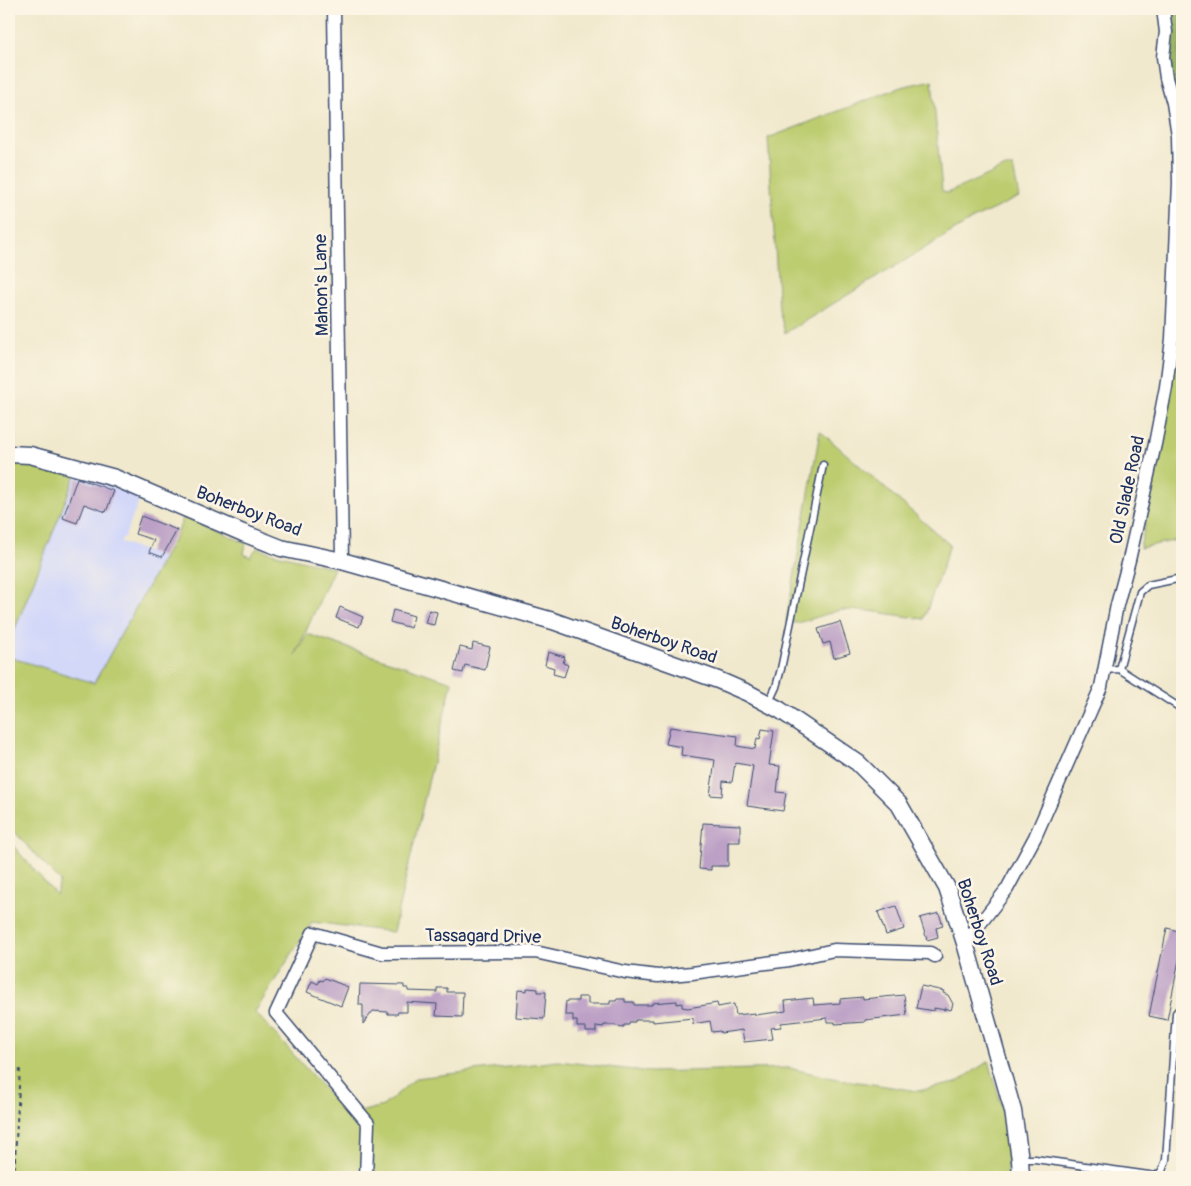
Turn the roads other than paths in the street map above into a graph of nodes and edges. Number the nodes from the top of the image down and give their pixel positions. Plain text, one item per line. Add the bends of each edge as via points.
1 (334, 9) edge
2 (1163, 9) edge
3 (9, 454) edge
4 (823, 465) dead end
5 (342, 561) junction
6 (1182, 578) edge
7 (1104, 670) junction
8 (1118, 670) junction
9 (768, 704) junction
10 (1182, 709) edge
11 (965, 943) junction
12 (935, 956) dead end
13 (1182, 1006) edge
14 (1020, 1159) junction
15 (1129, 1175) edge
16 (1158, 1176) edge
17 (366, 1177) edge
18 (1021, 1177) edge

1 - 5 street, Mahon's Lane
2 - 7 street, Old Slade Road via 1166,32 1163,57 1178,135 1172,339 1155,444 1116,605
3 - 5 street, Boherboy Road via 30,455 115,478 281,548
4 - 9 lane via 782,669
5 - 9 street, Boherboy Road via 553,621 718,680
6 - 8 lane via 1148,585 1140,592
7 - 8 lane
7 - 11 street, Old Slade Road via 1101,687 1036,836 1007,889
8 - 10 lane
9 - 11 street, Boherboy Road via 858,763 899,804 947,888
11 - 14 street, Boherboy Road via 1013,1111
12 - 17 street, Tassagard Drive via 930,952 834,950 789,960 658,976 535,952 382,952 313,933 276,1013 368,1122
13 - 16 lane via 1176,1013 1174,1028 1166,1160
14 - 15 lane
14 - 18 street, Boherboy Road
15 - 16 lane

